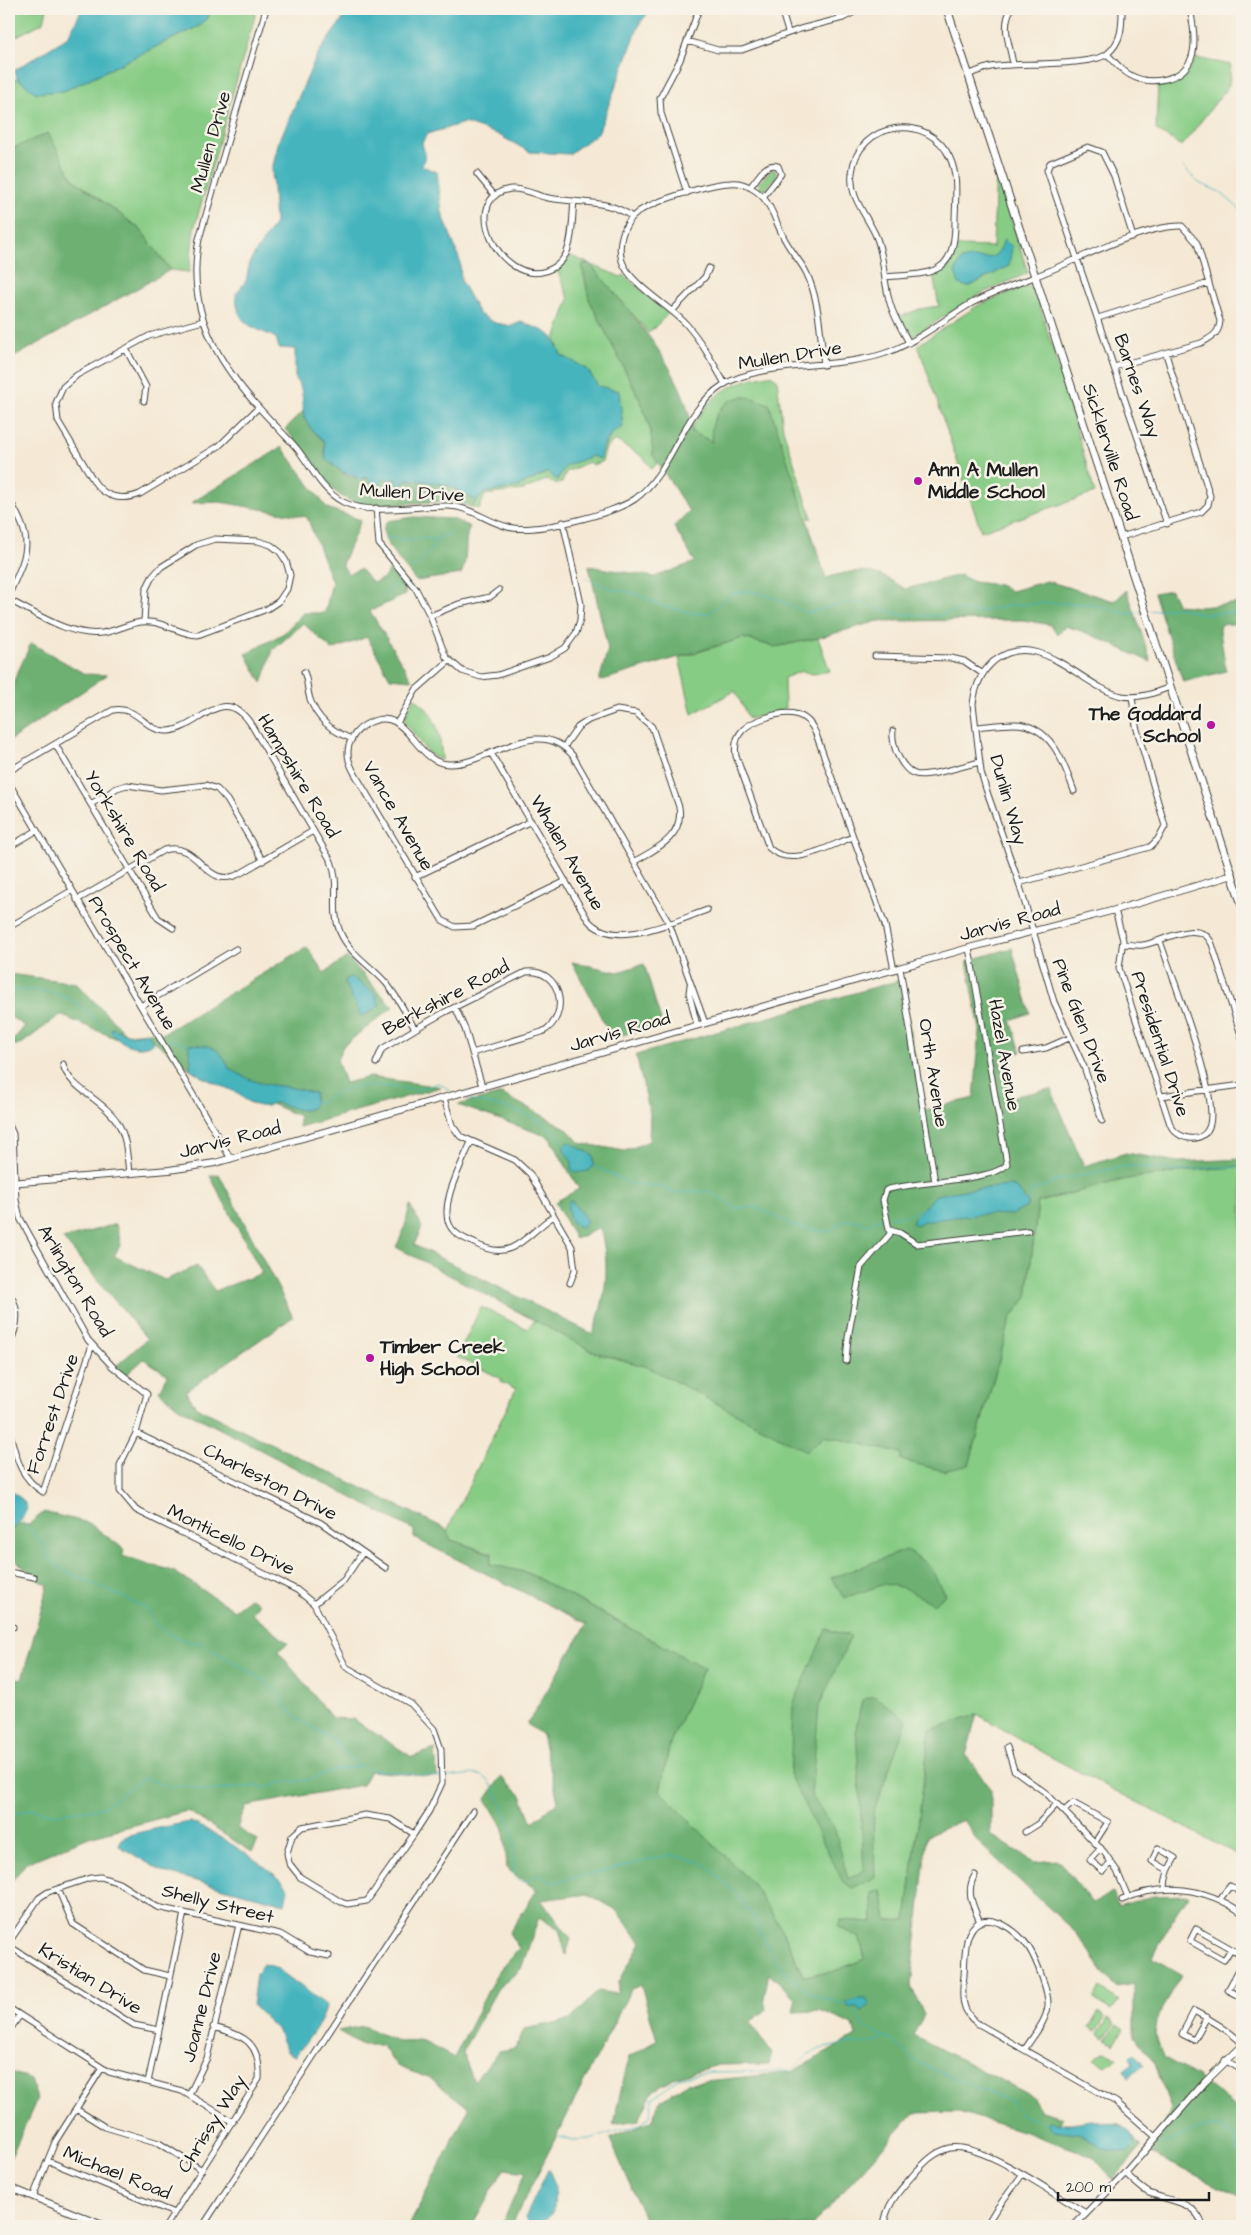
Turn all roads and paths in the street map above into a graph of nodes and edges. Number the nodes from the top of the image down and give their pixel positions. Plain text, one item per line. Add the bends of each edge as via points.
1 (266, 9) edge
2 (699, 9) edge
3 (781, 9) edge
4 (860, 9) edge
5 (947, 9) edge
6 (1011, 9) edge
7 (1122, 9) edge
8 (1190, 9) edge
9 (788, 32) junction
10 (687, 41) junction
11 (1107, 54) junction
12 (1013, 64) junction
13 (967, 75) junction
14 (477, 174) dead end
15 (750, 188) junction
16 (687, 193) junction
17 (495, 196) junction
18 (763, 197) junction
19 (574, 201) junction
20 (632, 217) junction
21 (1133, 237) junction
22 (1078, 258) junction
23 (709, 268) dead end
24 (885, 277) junction
25 (1035, 277) junction
26 (1209, 283) junction
27 (672, 311) junction
28 (1098, 318) junction
29 (203, 321) junction
30 (909, 343) junction
31 (126, 349) junction
32 (1166, 354) junction
33 (824, 365) junction
34 (1114, 367) junction
35 (725, 384) junction
36 (144, 401) dead end
37 (258, 408) junction
38 (9, 499) edge
39 (376, 508) junction
40 (564, 522) junction
41 (1167, 524) junction
42 (1121, 537) junction
43 (499, 590) dead end
44 (9, 594) edge
45 (9, 600) edge
46 (430, 616) junction
47 (144, 622) junction
48 (875, 656) dead end
49 (449, 661) junction
50 (304, 672) dead end
51 (983, 674) junction
52 (1170, 687) junction
53 (1132, 697) junction
54 (397, 723) junction
55 (976, 727) junction
56 (893, 731) dead end
57 (352, 739) junction
58 (54, 744) junction
59 (564, 747) junction
60 (491, 752) junction
61 (980, 762) junction
62 (9, 771) edge
63 (9, 783) edge
64 (1074, 791) dead end
65 (90, 804) junction
66 (531, 822) junction
67 (36, 831) junction
68 (313, 831) junction
69 (853, 837) junction
70 (9, 847) edge
71 (263, 861) junction
72 (635, 861) junction
73 (130, 870) junction
74 (1232, 875) junction
75 (416, 877) junction
76 (566, 882) junction
77 (1019, 883) junction
78 (71, 891) junction
79 (78, 900) junction
80 (1242, 905) edge
81 (707, 910) dead end
82 (1115, 910) junction
83 (669, 923) junction
84 (9, 927) edge
85 (173, 928) dead end
86 (1032, 931) junction
87 (1160, 941) junction
88 (1123, 944) junction
89 (969, 948) junction
90 (236, 949) dead end
91 (897, 969) junction
92 (690, 985) junction
93 (141, 1006) junction
94 (455, 1007) junction
95 (705, 1023) junction
96 (697, 1025) junction
97 (415, 1029) junction
98 (1069, 1038) junction
99 (1242, 1038) edge
100 (1023, 1052) dead end
101 (472, 1053) junction
102 (376, 1063) dead end
103 (63, 1064) dead end
104 (1242, 1085) edge
105 (482, 1086) junction
106 (1208, 1090) junction
107 (1161, 1096) junction
108 (444, 1098) junction
109 (1102, 1121) dead end
110 (9, 1125) edge
111 (471, 1142) junction
112 (231, 1159) junction
113 (129, 1174) junction
114 (12, 1182) edge
115 (935, 1182) junction
116 (554, 1216) junction
117 (890, 1230) junction
118 (1028, 1232) dead end
119 (570, 1283) dead end
120 (9, 1293) edge
121 (9, 1345) edge
122 (92, 1345) junction
123 (846, 1360) dead end
124 (9, 1430) edge
125 (136, 1433) junction
126 (362, 1552) junction
127 (386, 1568) dead end
128 (9, 1572) edge
129 (34, 1577) dead end
130 (314, 1604) junction
131 (1007, 1747) dead end
132 (1057, 1804) junction
133 (473, 1811) dead end
134 (1064, 1811) junction
135 (1025, 1832) dead end
136 (414, 1834) junction
137 (1095, 1842) junction
138 (1101, 1848) junction
139 (1111, 1862) junction
140 (1168, 1870) junction
141 (974, 1875) dead end
142 (58, 1889) junction
143 (1165, 1889) junction
144 (1242, 1893) edge
145 (1220, 1899) junction
146 (184, 1913) junction
147 (1242, 1913) edge
148 (980, 1922) junction
149 (238, 1925) junction
150 (9, 1942) edge
151 (9, 1946) edge
152 (1231, 1949) junction
153 (1242, 1955) edge
154 (329, 1956) dead end
155 (1242, 1964) edge
156 (170, 1976) junction
157 (1235, 1978) junction
158 (1242, 1981) edge
159 (1242, 1997) edge
160 (9, 2008) edge
161 (20, 2015) junction
162 (1206, 2017) junction
163 (213, 2027) junction
164 (9, 2030) edge
165 (159, 2030) junction
166 (1242, 2045) edge
167 (1025, 2049) junction
168 (1225, 2060) junction
169 (102, 2068) junction
170 (1242, 2070) edge
171 (148, 2082) junction
172 (190, 2095) junction
173 (76, 2109) junction
174 (233, 2122) junction
175 (1156, 2137) junction
176 (48, 2161) junction
177 (202, 2170) junction
178 (1125, 2173) junction
179 (1022, 2175) junction
180 (9, 2187) edge
181 (33, 2197) junction
182 (174, 2213) junction
183 (1086, 2213) junction
184 (103, 2226) edge
185 (166, 2226) edge
186 (203, 2226) edge
187 (884, 2226) edge
188 (986, 2226) edge
189 (1074, 2226) edge
190 (1203, 2226) edge

1 - 29 street, Mullen Drive via 199,238 196,275
2 - 10 street
3 - 9 street
4 - 9 street via 843,18
5 - 13 main road, Sicklerville Road
6 - 12 street via 1006,31
7 - 11 street via 1121,35
8 - 11 street via 1192,58 1173,77 1153,81 1138,79 1128,75
9 - 10 street via 737,51 712,49
10 - 16 street via 678,66 661,93 660,103
11 - 12 street via 1088,60
12 - 13 street
13 - 25 main road, Sicklerville Road
14 - 17 street
15 - 16 street via 738,183 725,183
15 - 18 street
15 - 18 street via 767,167 778,166 781,174
16 - 20 street via 646,207
17 - 19 street via 517,189
17 - 19 street via 486,209 485,218 498,252 518,268 535,273 553,268 564,258 569,246
18 - 33 street via 811,284
19 - 20 street via 612,206
20 - 27 street via 621,241 624,265 637,282
21 - 22 street, Mullen Drive
21 - 22 street, Barnes Way via 1114,176 1102,152 1088,147 1055,159 1047,170
21 - 26 street, Mullen Drive via 1182,226 1197,243
22 - 25 street, Mullen Drive
22 - 28 street, Barnes Way
23 - 27 street via 705,277
24 - 24 street via 878,241 853,193 852,170 861,148 875,134 895,127 913,128 933,137 951,160 955,176 954,246 946,262 933,271
24 - 30 street via 891,308
25 - 30 street, Mullen Drive via 979,300
25 - 42 main road, Sicklerville Road
26 - 28 street
26 - 32 street via 1220,321 1219,329 1201,343
27 - 35 street via 696,337
28 - 34 street, Barnes Way
29 - 31 street via 156,334
29 - 37 street, Mullen Drive via 225,367
30 - 33 street, Mullen Drive via 869,358
31 - 36 street via 146,387
31 - 37 street via 69,381 60,391 56,403 61,427 95,483 108,494 126,498 145,491 219,446
32 - 34 street
32 - 41 street via 1210,496 1208,505 1201,512
33 - 35 street, Mullen Drive via 751,373
34 - 41 street, Barnes Way
35 - 40 street, Mullen Drive via 698,409 653,481 641,494 611,511
37 - 39 street, Mullen Drive via 293,444 331,495 350,505
38 - 44 street via 23,524 27,544 25,558
39 - 40 street, Mullen Drive via 458,507 501,525 521,529
39 - 46 street via 376,535 381,548 412,583
40 - 49 street via 581,609 579,626 570,643 550,657 489,677 467,673
41 - 42 street
42 - 52 main road, Sicklerville Road
43 - 46 street via 490,597 459,604
45 - 47 street via 67,627 89,633 109,632
46 - 49 street
47 - 47 street via 164,624 198,635 267,609 279,601 287,589 290,574 286,561 276,548 263,542 206,541 155,573 146,589
48 - 51 street via 951,658 964,661
49 - 54 street via 416,690
50 - 57 street via 310,698 324,722 335,732
51 - 53 street, Dunlin Way via 998,659 1010,653 1040,653 1108,692
51 - 55 street, Dunlin Way via 974,694
52 - 53 street, Dunlin Way
52 - 74 main road, Sicklerville Road
53 - 77 street via 1136,726 1165,826 1162,833 1154,844 1136,851
54 - 57 street via 387,720 369,723
54 - 60 street via 408,731 423,753 439,763 454,764
55 - 61 street, Dunlin Way
55 - 64 street via 1015,724 1032,728 1045,736 1064,762
56 - 61 street via 900,759 915,774
57 - 75 street, Vance Avenue via 348,753 350,766
58 - 62 street, Hampshire Road
58 - 65 street, Yorkshire Road
58 - 68 street, Hampshire Road via 114,710 128,710 150,726 168,731 215,709 226,707 236,710 249,720
59 - 60 street via 545,740 529,740
59 - 72 street via 573,756
59 - 72 street via 582,724 616,710 636,713 652,727 680,818 667,842
60 - 66 street, Whalen Avenue
61 - 77 street, Dunlin Way via 986,789
63 - 67 street, Prospect Avenue
65 - 71 street via 127,785 161,790 210,786 225,797
65 - 73 street, Yorkshire Road
66 - 75 street
66 - 76 street, Whalen Avenue
67 - 70 street
67 - 78 street, Prospect Avenue
68 - 71 street
68 - 97 street, Hampshire Road via 335,872 336,913 341,935 355,955 391,989
69 - 69 street, Orth Avenue via 814,728 808,720 784,712 752,722 741,730 735,744 736,756 769,848 781,856 793,858
69 - 91 street, Orth Avenue
71 - 73 street via 238,875 221,877 206,870 191,854 170,848
72 - 83 street
73 - 79 street
73 - 85 street, Yorkshire Road via 158,918
74 - 80 main road, Sicklerville Road
74 - 82 street, Jarvis Road
75 - 76 street, Vance Avenue via 438,916 450,925 464,928
76 - 83 street, Whalen Avenue via 588,920 602,932 620,935
77 - 86 street, Dunlin Way
78 - 79 street, Prospect Avenue
78 - 84 street
79 - 93 street, Prospect Avenue
81 - 83 street, Whalen Avenue
82 - 86 street, Jarvis Road
82 - 88 street, Presidential Drive
83 - 92 street
86 - 89 street, Jarvis Road
86 - 98 street, Pine Glen Drive
87 - 88 street via 1142,946
87 - 99 street via 1194,931 1209,938
87 - 106 street, Presidential Drive
88 - 107 street, Presidential Drive via 1119,968
89 - 91 street, Jarvis Road
89 - 115 street, Hazel Avenue via 1008,1159 1006,1166 987,1174
90 - 93 street
91 - 95 street, Jarvis Road
91 - 115 street, Orth Avenue
92 - 95 street
92 - 96 street
93 - 112 street, Prospect Avenue
94 - 97 street, Berkshire Road
94 - 101 street
94 - 101 street, Berkshire Road via 530,972 548,977 559,996 558,1015 546,1030
95 - 96 street, Jarvis Road
96 - 105 street, Jarvis Road
97 - 102 street, Berkshire Road via 382,1049
98 - 100 street via 1046,1048
98 - 109 street, Pine Glen Drive via 1087,1076
101 - 105 street
103 - 113 street via 68,1078 100,1102 119,1124
104 - 106 street
105 - 108 street, Jarvis Road
106 - 107 street
106 - 107 street, Presidential Drive via 1210,1125 1204,1134 1193,1138 1184,1138 1174,1132
108 - 111 street via 455,1129
108 - 112 street, Jarvis Road
110 - 114 street, Arlington Road via 13,1134
111 - 116 street via 523,1166
111 - 116 street via 446,1207 447,1219 456,1234 482,1248 505,1250
112 - 113 street, Jarvis Road via 194,1167
113 - 114 street, Jarvis Road
114 - 122 street, Arlington Road via 20,1218
115 - 117 street via 886,1190 883,1200
116 - 119 street via 572,1250 574,1270
117 - 118 street via 917,1244
117 - 123 street via 887,1239 866,1259 859,1272
120 - 121 street via 18,1310
122 - 124 street, Forrest Drive via 43,1492 23,1475
122 - 125 street, Arlington Road via 118,1372 146,1391
125 - 126 street, Charleston Drive via 321,1523
125 - 130 street, Monticello Drive via 120,1466 118,1478 120,1491 136,1510 286,1582
126 - 127 street, Charleston Drive
126 - 130 street via 344,1580
128 - 129 street
130 - 136 street, Monticello Drive via 346,1667 411,1704 434,1729 441,1749 442,1783
131 - 132 street via 1014,1770
132 - 134 street
132 - 135 street via 1038,1824
133 - 186 street
134 - 137 street
134 - 137 street via 1073,1803 1108,1822
136 - 136 street, Monticello Drive via 367,1901 341,1902 300,1876 289,1863 288,1846 292,1836 309,1825 366,1815 390,1820
137 - 138 street
138 - 139 street
138 - 139 street via 1090,1860 1103,1871
139 - 143 street via 1125,1898
140 - 140 street via 1175,1858 1158,1848 1152,1861
140 - 143 street
141 - 148 street via 970,1892
142 - 146 street, Shelly Street via 90,1878 112,1879 157,1907
142 - 150 street, Shelly Street via 39,1898
142 - 156 street via 73,1924 144,1970
143 - 145 street via 1195,1891
144 - 145 street via 1230,1886
145 - 147 street
146 - 149 street, Shelly Street
146 - 156 street
148 - 167 street via 968,1938 962,1993 964,2006 974,2020
148 - 167 street via 992,1920 1004,1924 1024,1942 1034,1957 1048,2006 1044,2019
149 - 154 street, Shelly Street via 280,1934 310,1952
149 - 163 street, Joanne Drive
151 - 165 street, Kristian Drive via 134,2025
152 - 152 street via 1196,1929 1190,1941 1224,1960
152 - 153 street
155 - 157 street
156 - 165 street
157 - 158 street
157 - 159 street via 1228,1990
160 - 161 street
161 - 164 street
161 - 169 street
162 - 162 street via 1194,2011 1182,2034 1194,2040
162 - 166 street via 1225,2028
163 - 172 street, Joanne Drive via 204,2067
163 - 174 street, Chrissy Way via 245,2038 252,2046 260,2067 256,2085
165 - 171 street
166 - 168 street
167 - 175 street via 1116,2102
168 - 170 street
168 - 175 street
169 - 171 street
169 - 173 street
171 - 172 street
172 - 174 street
173 - 176 street via 55,2142
173 - 177 street via 105,2127 159,2143
174 - 177 street, Chrissy Way
175 - 178 street
176 - 181 street
176 - 182 street, Michael Road
177 - 182 street, Chrissy Way
178 - 183 street
178 - 190 street via 1148,2192 1187,2205 1198,2215
179 - 183 street
179 - 187 street via 979,2151 946,2149 929,2158 899,2191 888,2209
179 - 188 street
180 - 181 street
181 - 184 street
182 - 185 street, Chrissy Way
183 - 189 street

